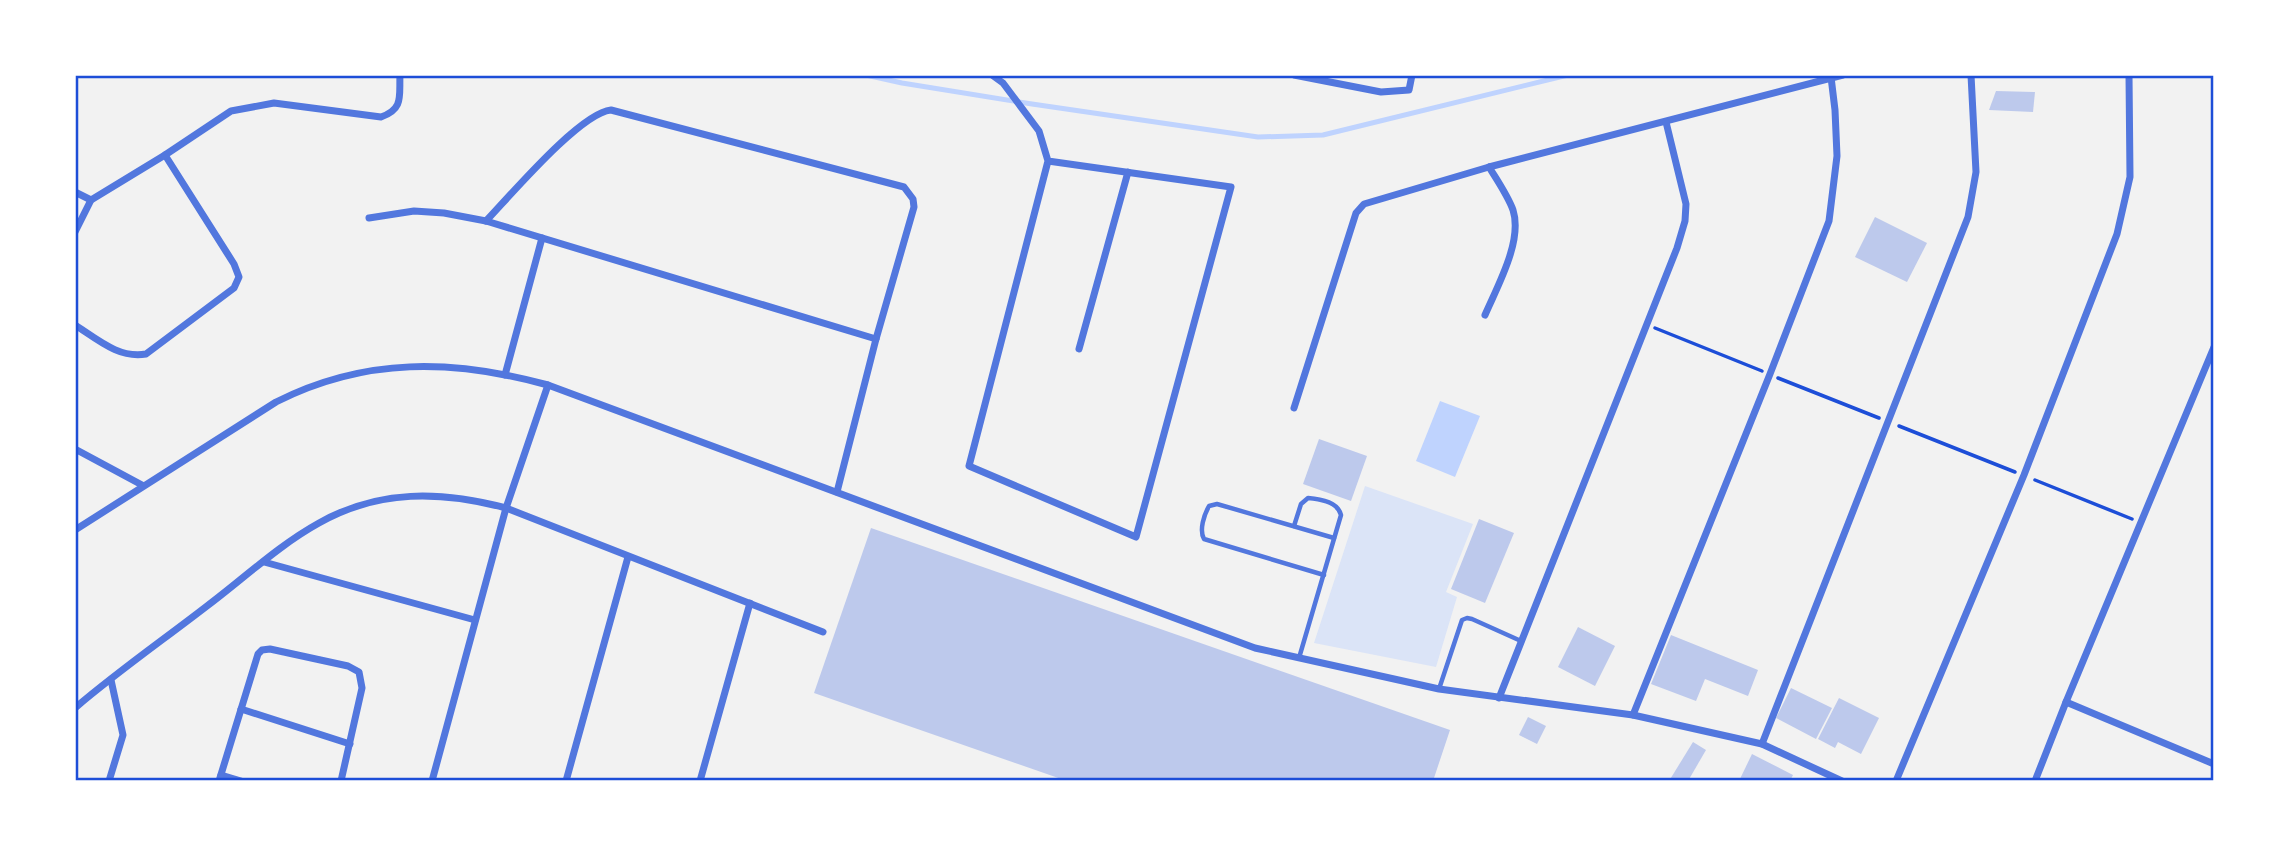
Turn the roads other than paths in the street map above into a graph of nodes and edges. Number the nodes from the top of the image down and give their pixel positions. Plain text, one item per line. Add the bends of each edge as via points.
1 (400, 75) edge
2 (992, 75) edge
3 (1294, 75) edge
4 (1412, 75) edge
5 (1843, 75) edge
6 (1971, 75) edge
7 (2129, 75) edge
8 (1831, 77) junction
9 (1666, 122) junction
10 (165, 155) junction
11 (1048, 160) junction
12 (1489, 167) junction
13 (1128, 172) junction
14 (75, 192) edge
15 (91, 200) junction
16 (369, 218) dead end
17 (485, 221) junction
18 (75, 232) edge
19 (542, 238) junction
20 (1485, 315) dead end
21 (75, 325) edge
22 (876, 340) junction
23 (2214, 347) edge
24 (1079, 349) dead end
25 (505, 375) junction
26 (548, 385) junction
27 (1294, 408) dead end
28 (75, 450) edge
29 (142, 485) junction
30 (837, 492) junction
31 (506, 508) junction
32 (1294, 526) junction
33 (75, 530) edge
34 (1334, 538) junction
35 (628, 557) junction
36 (264, 562) junction
37 (1324, 575) junction
38 (750, 603) junction
39 (475, 620) junction
40 (823, 632) dead end
41 (1521, 641) junction
42 (1299, 658) junction
43 (111, 680) junction
44 (1439, 689) junction
45 (1499, 698) junction
46 (2066, 702) junction
47 (75, 708) edge
48 (241, 709) junction
49 (1633, 715) junction
50 (350, 744) junction
51 (1762, 744) junction
52 (2214, 764) edge
53 (220, 778) edge
54 (109, 781) edge
55 (241, 781) edge
56 (341, 781) edge
57 (432, 781) edge
58 (566, 781) edge
59 (700, 781) edge
60 (1842, 781) edge
61 (1896, 781) edge
62 (2035, 781) edge

1 - 10 street via 398,106 381,117 274,103 231,111
2 - 11 street via 1039,131
3 - 4 street via 1381,92 1409,90
5 - 8 street
6 - 51 street via 1976,172 1968,217
7 - 61 street via 2130,177 2117,233 2024,475
8 - 9 street
8 - 49 street via 1837,156 1829,221
9 - 12 street
9 - 41 street via 1686,204 1685,221
10 - 15 street
10 - 21 street via 234,264 239,276 234,288 146,354 118,352
11 - 13 street
11 - 13 street via 969,466 1136,537 1231,187
12 - 20 street via 1513,210 1516,230
12 - 27 street via 1359,208
13 - 24 street
14 - 15 street
15 - 18 street
16 - 17 street via 414,211
17 - 19 street
17 - 22 street via 557,146 596,114 611,110 897,183 910,192 914,207
19 - 22 street
19 - 25 street
22 - 30 street
23 - 46 street
25 - 26 street
25 - 29 street via 463,368 401,367 320,382 276,402
26 - 30 street
26 - 31 street
28 - 29 street
29 - 33 street
30 - 42 street via 1255,648
31 - 35 street
31 - 36 street via 442,496 374,502 318,523
31 - 39 street
32 - 34 lane
32 - 34 lane via 1301,504 1312,498 1338,507 1341,516
32 - 37 lane via 1213,504 1201,532 1209,541
34 - 37 lane
35 - 38 street
35 - 58 street
36 - 39 street
36 - 43 street
37 - 42 lane
38 - 40 street
38 - 59 street
39 - 57 street
41 - 44 lane via 1472,619 1462,620
41 - 45 street
42 - 44 street
43 - 47 street
43 - 54 street via 123,735
44 - 45 street
45 - 49 street
46 - 52 street
46 - 62 street
48 - 50 street
48 - 50 street via 262,650 276,649 348,666 362,678
48 - 53 street
49 - 51 street
50 - 56 street
51 - 60 street
53 - 55 street

